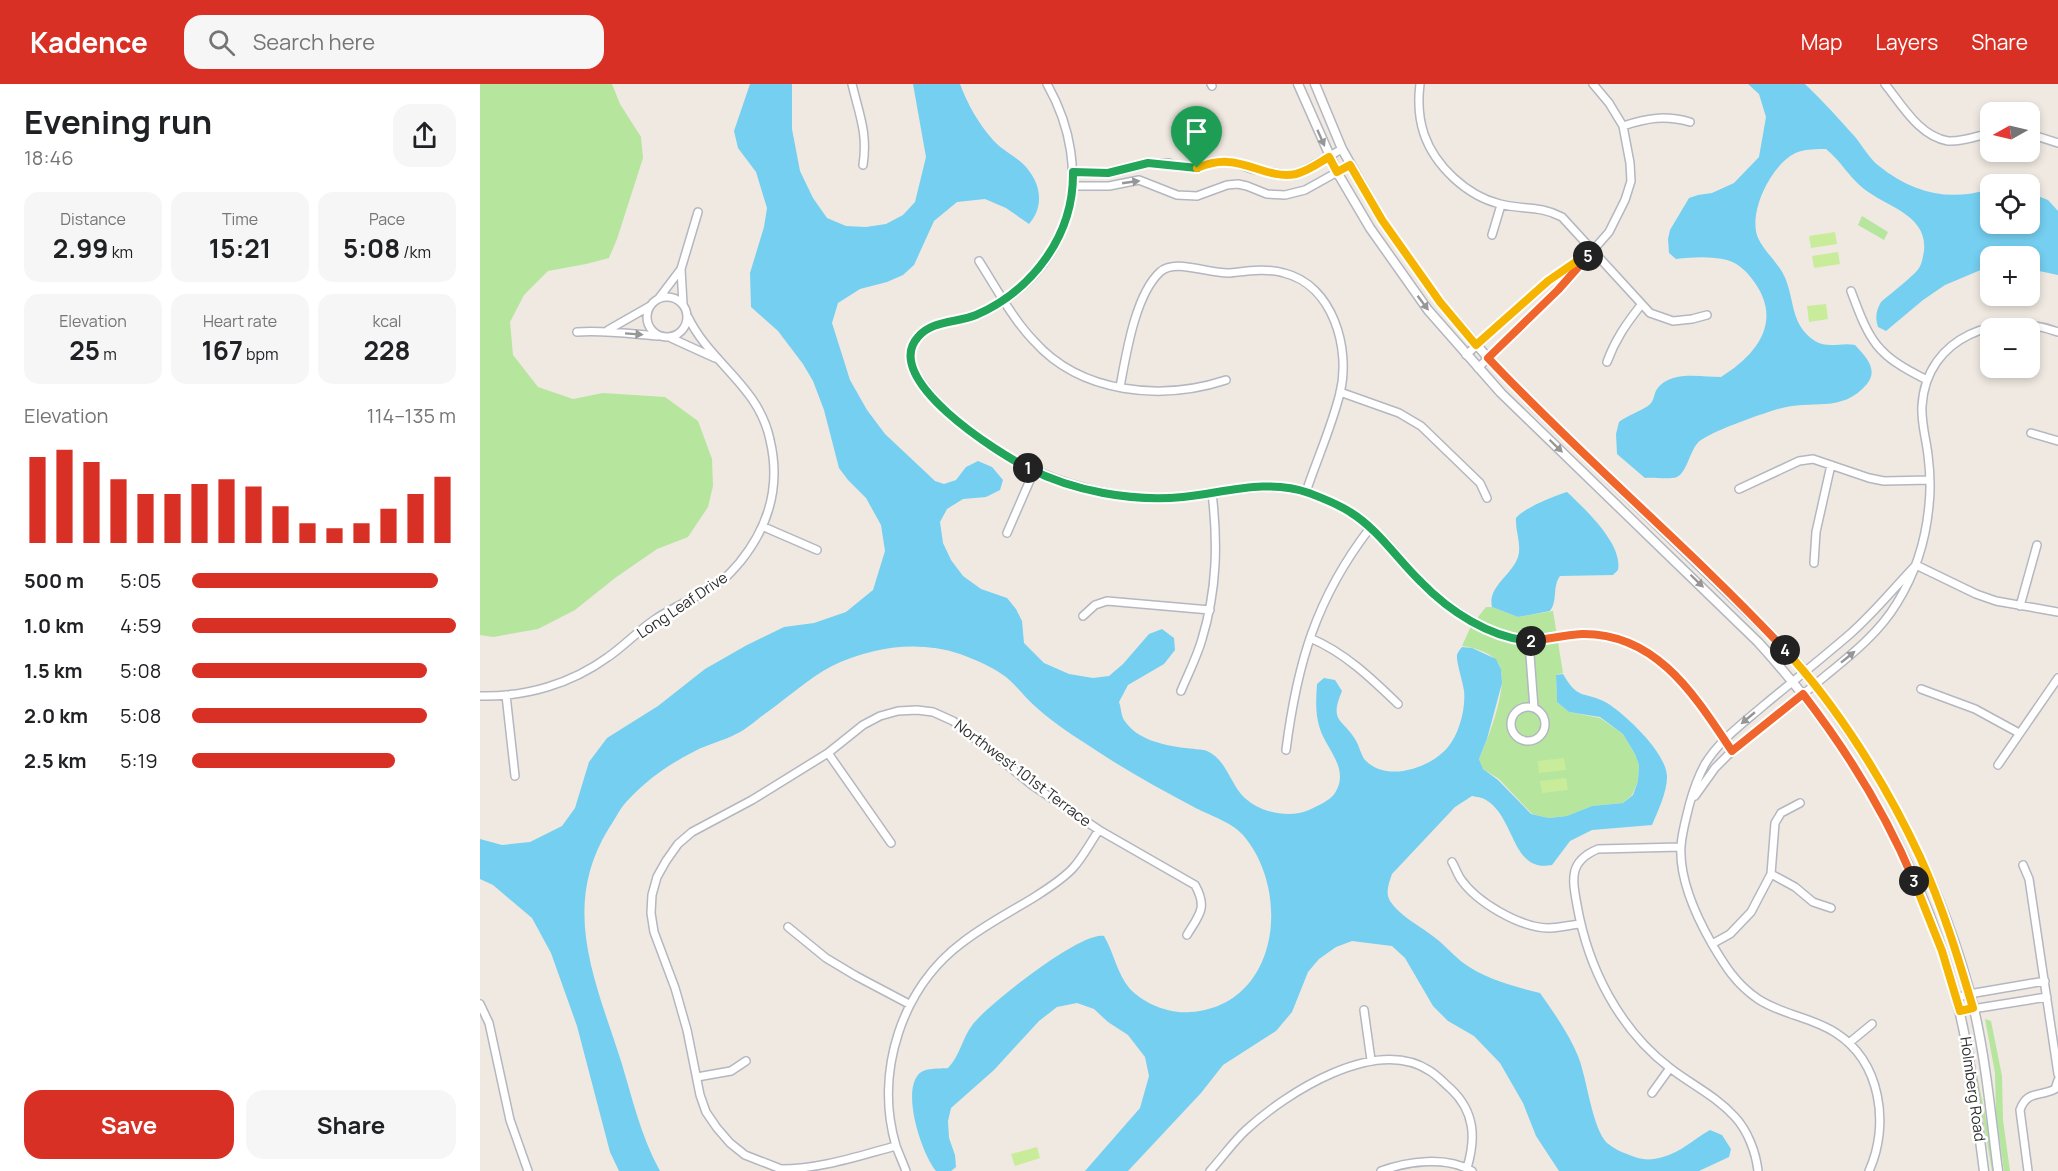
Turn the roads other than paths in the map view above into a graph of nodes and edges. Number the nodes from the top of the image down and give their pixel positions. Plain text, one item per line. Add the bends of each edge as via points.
1 (852, 84) edge
2 (1298, 84) edge
3 (1315, 84) edge
4 (1420, 84) edge
5 (1593, 84) edge
6 (1885, 84) edge
7 (1051, 85) edge
8 (1690, 122) dead end
9 (1623, 126) junction
10 (1980, 136) edge
11 (2040, 137) edge
12 (2058, 142) edge
13 (1342, 149) junction
14 (1329, 157) junction
15 (864, 165) dead end
16 (1350, 165) junction
17 (1073, 172) junction
18 (1337, 172) junction
19 (1073, 186) junction
20 (1501, 205) junction
21 (698, 212) dead end
22 (1492, 235) dead end
23 (1593, 250) junction
24 (979, 261) dead end
25 (681, 268) junction
26 (1851, 291) dead end
27 (659, 298) junction
28 (1004, 299) junction
29 (683, 304) junction
30 (1641, 305) junction
31 (650, 306) junction
32 (1707, 315) dead end
33 (688, 317) junction
34 (608, 330) junction
35 (578, 332) dead end
36 (2058, 332) edge
37 (659, 336) junction
38 (670, 338) junction
39 (1476, 345) junction
40 (1466, 355) junction
41 (1488, 358) junction
42 (720, 361) junction
43 (1607, 362) dead end
44 (1478, 368) junction
45 (1226, 380) dead end
46 (1927, 380) junction
47 (1120, 387) junction
48 (1340, 392) junction
49 (2031, 433) dead end
50 (2058, 441) edge
51 (1831, 465) junction
52 (1034, 471) junction
53 (1930, 480) junction
54 (1739, 489) dead end
55 (1306, 492) junction
56 (1212, 493) junction
57 (1487, 498) dead end
58 (764, 526) junction
59 (1370, 528) junction
60 (1007, 533) dead end
61 (2037, 545) dead end
62 (817, 549) dead end
63 (1814, 563) dead end
64 (1916, 566) junction
65 (2020, 606) junction
66 (1210, 610) junction
67 (2058, 612) edge
68 (1083, 616) dead end
69 (1310, 638) junction
70 (1529, 642) junction
71 (1804, 671) junction
72 (2058, 678) edge
73 (1793, 681) junction
74 (1814, 685) junction
75 (1921, 689) dead end
76 (1181, 690) dead end
77 (1803, 694) junction
78 (480, 696) edge
79 (506, 696) junction
80 (1398, 704) dead end
81 (1533, 708) junction
82 (2019, 733) junction
83 (1724, 738) junction
84 (1286, 750) dead end
85 (1732, 751) junction
86 (828, 753) junction
87 (1998, 765) dead end
88 (514, 776) dead end
89 (1690, 801) junction
90 (1800, 803) dead end
91 (1099, 830) junction
92 (891, 843) dead end
93 (1681, 847) junction
94 (1452, 862) dead end
95 (2023, 865) dead end
96 (1771, 874) junction
97 (1831, 908) dead end
98 (1580, 924) junction
99 (788, 927) dead end
100 (1187, 936) dead end
101 (1712, 944) junction
102 (2045, 981) junction
103 (1969, 994) junction
104 (2047, 997) junction
105 (1956, 998) junction
106 (480, 1004) edge
107 (909, 1004) junction
108 (1973, 1008) junction
109 (1364, 1010) dead end
110 (1960, 1011) junction
111 (1872, 1024) dead end
112 (1849, 1043) junction
113 (1371, 1060) junction
114 (746, 1061) dead end
115 (1670, 1068) junction
116 (2058, 1074) edge
117 (697, 1077) junction
118 (2058, 1080) edge
119 (2057, 1090) edge
120 (1652, 1093) dead end
121 (896, 1146) junction
122 (781, 1170) edge
123 (1470, 1170) edge
124 (528, 1171) edge
125 (906, 1171) edge
126 (1210, 1171) edge
127 (1381, 1171) edge
128 (1758, 1171) edge
129 (1869, 1171) edge
130 (1984, 1171) edge
131 (1998, 1171) edge
132 (2028, 1171) edge

1 - 15 street via 865,131
2 -> 14 street, Holmberg Road
3 - 13 street, Holmberg Road
4 - 20 street via 1420,114 1438,160 1469,190
5 - 9 street
6 - 10 street via 1919,126 1932,135 1947,141
7 - 17 street via 1069,134
8 - 9 street via 1658,117
9 - 23 street via 1631,181 1618,218
11 - 12 street
13 - 14 street
13 - 16 street, Holmberg Road
14 - 17 street via 1288,175 1222,161 1197,168 1148,163 1108,173
14 - 18 street, Holmberg Road
16 - 18 street
16 - 39 street, Holmberg Road via 1387,228
17 - 19 street
19 -> 18 street via 1109,186 1139,180 1177,195 1197,196 1238,184 1267,194 1285,195 1305,190
18 -> 40 street, Holmberg Road via 1397,268
19 - 28 street via 1053,250 1039,270
20 - 22 street
20 - 23 street via 1549,210 1562,217
21 - 25 street
23 - 30 street
23 - 39 street via 1548,281
23 - 41 street
24 - 28 street
25 - 27 street
25 - 29 street
26 - 46 street via 1875,344 1900,367
27 - 29 street via 672,297
27 - 31 street
28 - 47 street via 1032,340 1047,354 1071,371
28 - 52 street via 976,315 933,325 916,338 911,358 914,372 950,415 1006,456
29 - 33 street
30 - 32 street via 1672,321
30 - 43 street via 1622,329
31 - 34 street
31 - 37 street via 648,323
33 - 38 street via 685,328
33 - 42 street, Long Leaf Drive via 699,338
34 - 35 street
34 -> 37 street
36 - 46 street via 2025,323 1983,328 1948,349
37 - 38 street
38 - 42 street, Long Leaf Drive
39 - 40 street
39 - 41 street, Holmberg Road
40 - 44 street, Holmberg Road
41 - 44 street
41 - 71 street, Holmberg Road
42 - 58 street, Long Leaf Drive via 752,396 770,438 774,483
44 -> 73 street, Holmberg Road via 1713,596
45 - 47 street via 1177,391
46 - 53 street via 1922,427
47 - 48 street via 1137,314 1160,272 1180,265 1223,273 1284,272 1300,279 1316,292 1337,326 1344,369
48 - 55 street
48 - 57 street via 1399,413 1421,426 1480,483
49 - 50 street
51 - 53 street via 1884,481
51 - 54 street via 1813,459 1799,461
51 - 63 street via 1816,532
52 - 56 street via 1106,494 1181,497
52 - 60 street
53 - 64 street via 1930,504
55 - 56 street via 1244,487
55 - 59 street via 1350,512
56 - 66 street via 1217,560
58 - 62 street
58 - 79 street, Long Leaf Drive via 746,555 719,583 665,612 607,658 570,679
59 - 69 street via 1336,579
59 - 70 street via 1441,600 1487,630
61 - 65 street
64 - 65 street via 1976,594
64 - 71 street via 1870,615
74 -> 64 street via 1882,625
65 - 67 street
66 - 68 street via 1107,601
66 - 76 street
69 - 80 street via 1329,646
69 - 84 street via 1293,699
70 - 81 street
70 - 83 street via 1581,634 1630,644 1670,669
71 - 73 street
71 - 74 street, Holmberg Road
72 - 82 street
73 - 77 street, Holmberg Road
73 -> 83 street
74 - 77 street
74 - 103 street, Holmberg Road via 1898,812 1940,906
75 - 82 street via 1975,709
77 - 85 street
77 - 105 street, Holmberg Road via 1850,761 1884,819 1926,909
78 - 79 street, Long Leaf Drive
79 - 88 street
81 - 81 street via 1519,710 1512,719 1514,733 1523,741 1536,740 1544,729 1544,719
82 - 87 street
83 - 85 street
83 - 89 street via 1706,762
85 - 89 street
86 - 91 street, Northwest 101st Terrace via 880,716 898,711 933,712 953,721 1032,784
86 - 92 street
86 - 117 street, Northwest 101st Terrace via 692,832 678,844 657,877 651,913 654,932 675,988
89 - 93 street
90 - 96 street via 1781,813 1775,823
91 - 100 street, Northwest 101st Terrace via 1195,885 1202,897 1202,910
91 - 107 street via 1072,869 962,942 941,961
93 - 98 street via 1598,849 1588,853 1574,872
93 - 101 street via 1690,902
94 - 98 street via 1460,879 1514,920 1548,928
95 - 102 street via 2029,879
96 - 97 street via 1796,887 1813,902
96 - 101 street via 1742,923
98 - 115 street via 1602,984 1618,1013
99 - 107 street via 826,958
101 - 112 street via 1734,979 1758,999 1816,1022
102 - 103 street
102 - 104 street
103 - 105 street
103 - 108 street, Holmberg Road
104 - 108 street
104 - 116 street
105 - 110 street, Holmberg Road
106 - 124 street via 489,1023 510,1120
107 - 121 street via 892,1058 888,1090
108 - 110 street
108 - 131 street, Holmberg Road
109 - 113 street
110 - 130 street, Holmberg Road
111 - 112 street
112 - 129 street via 1871,1075 1878,1095 1880,1138
113 - 123 street via 1411,1063 1429,1070 1456,1094 1473,1130
113 - 126 street via 1325,1077 1283,1102 1246,1130
114 - 117 street via 731,1071
115 - 120 street
115 - 128 street via 1704,1090 1737,1119 1748,1136
117 - 122 street via 706,1112 730,1143 745,1155
118 - 119 street
119 - 132 street via 2031,1095 2023,1101 2020,1110
121 - 122 street via 823,1166
121 - 125 street
123 - 127 street via 1428,1162

